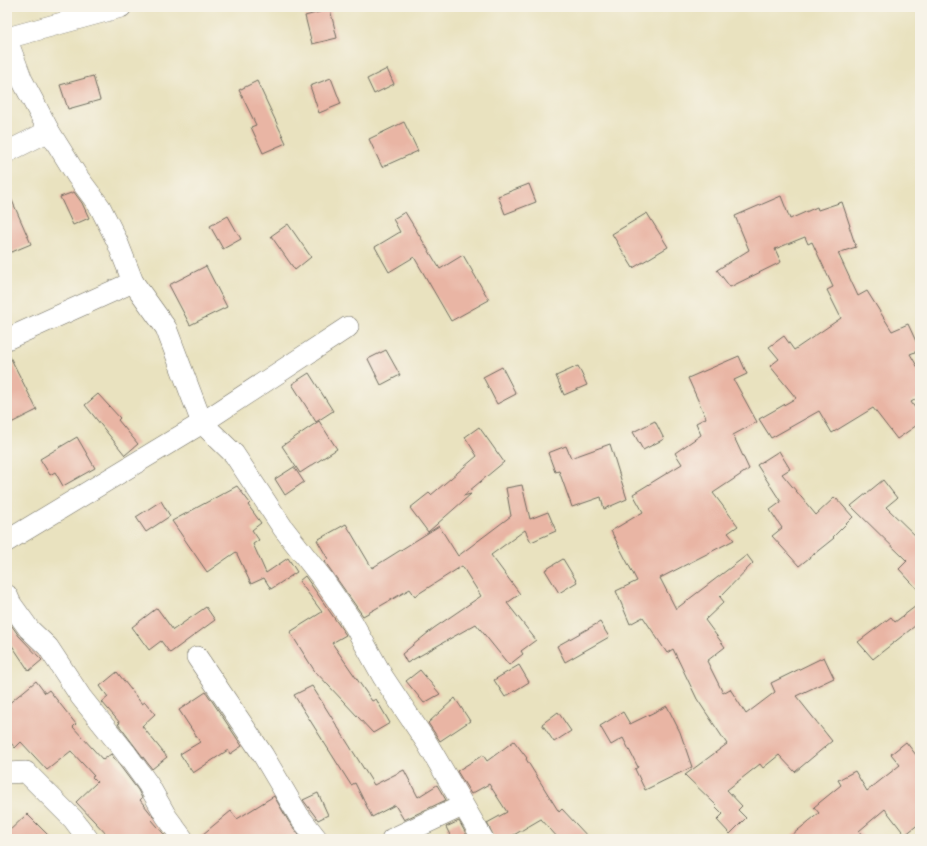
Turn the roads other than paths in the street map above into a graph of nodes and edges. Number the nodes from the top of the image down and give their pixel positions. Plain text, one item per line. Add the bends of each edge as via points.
1 (121, 7) edge
2 (7, 39) edge
3 (49, 131) junction
4 (7, 152) edge
5 (134, 282) junction
6 (348, 327) dead end
7 (7, 339) edge
8 (202, 423) junction
9 (7, 541) edge
10 (7, 595) edge
11 (197, 656) dead end
12 (7, 773) edge
13 (462, 806) junction
14 (88, 839) edge
15 (183, 839) edge
16 (318, 839) edge
17 (392, 839) edge
18 (483, 839) edge

1 - 2 street
2 - 3 street via 22,80
3 - 4 street
3 - 5 street via 100,207
5 - 7 street
5 - 8 street via 166,328
6 - 8 street
8 - 9 street
8 - 13 street via 234,454 283,528 353,623 383,677 427,743
10 - 15 street via 24,623 48,647 81,697 125,752
11 - 16 street via 299,816
12 - 14 street via 26,772 73,819
13 - 17 street
13 - 18 street

